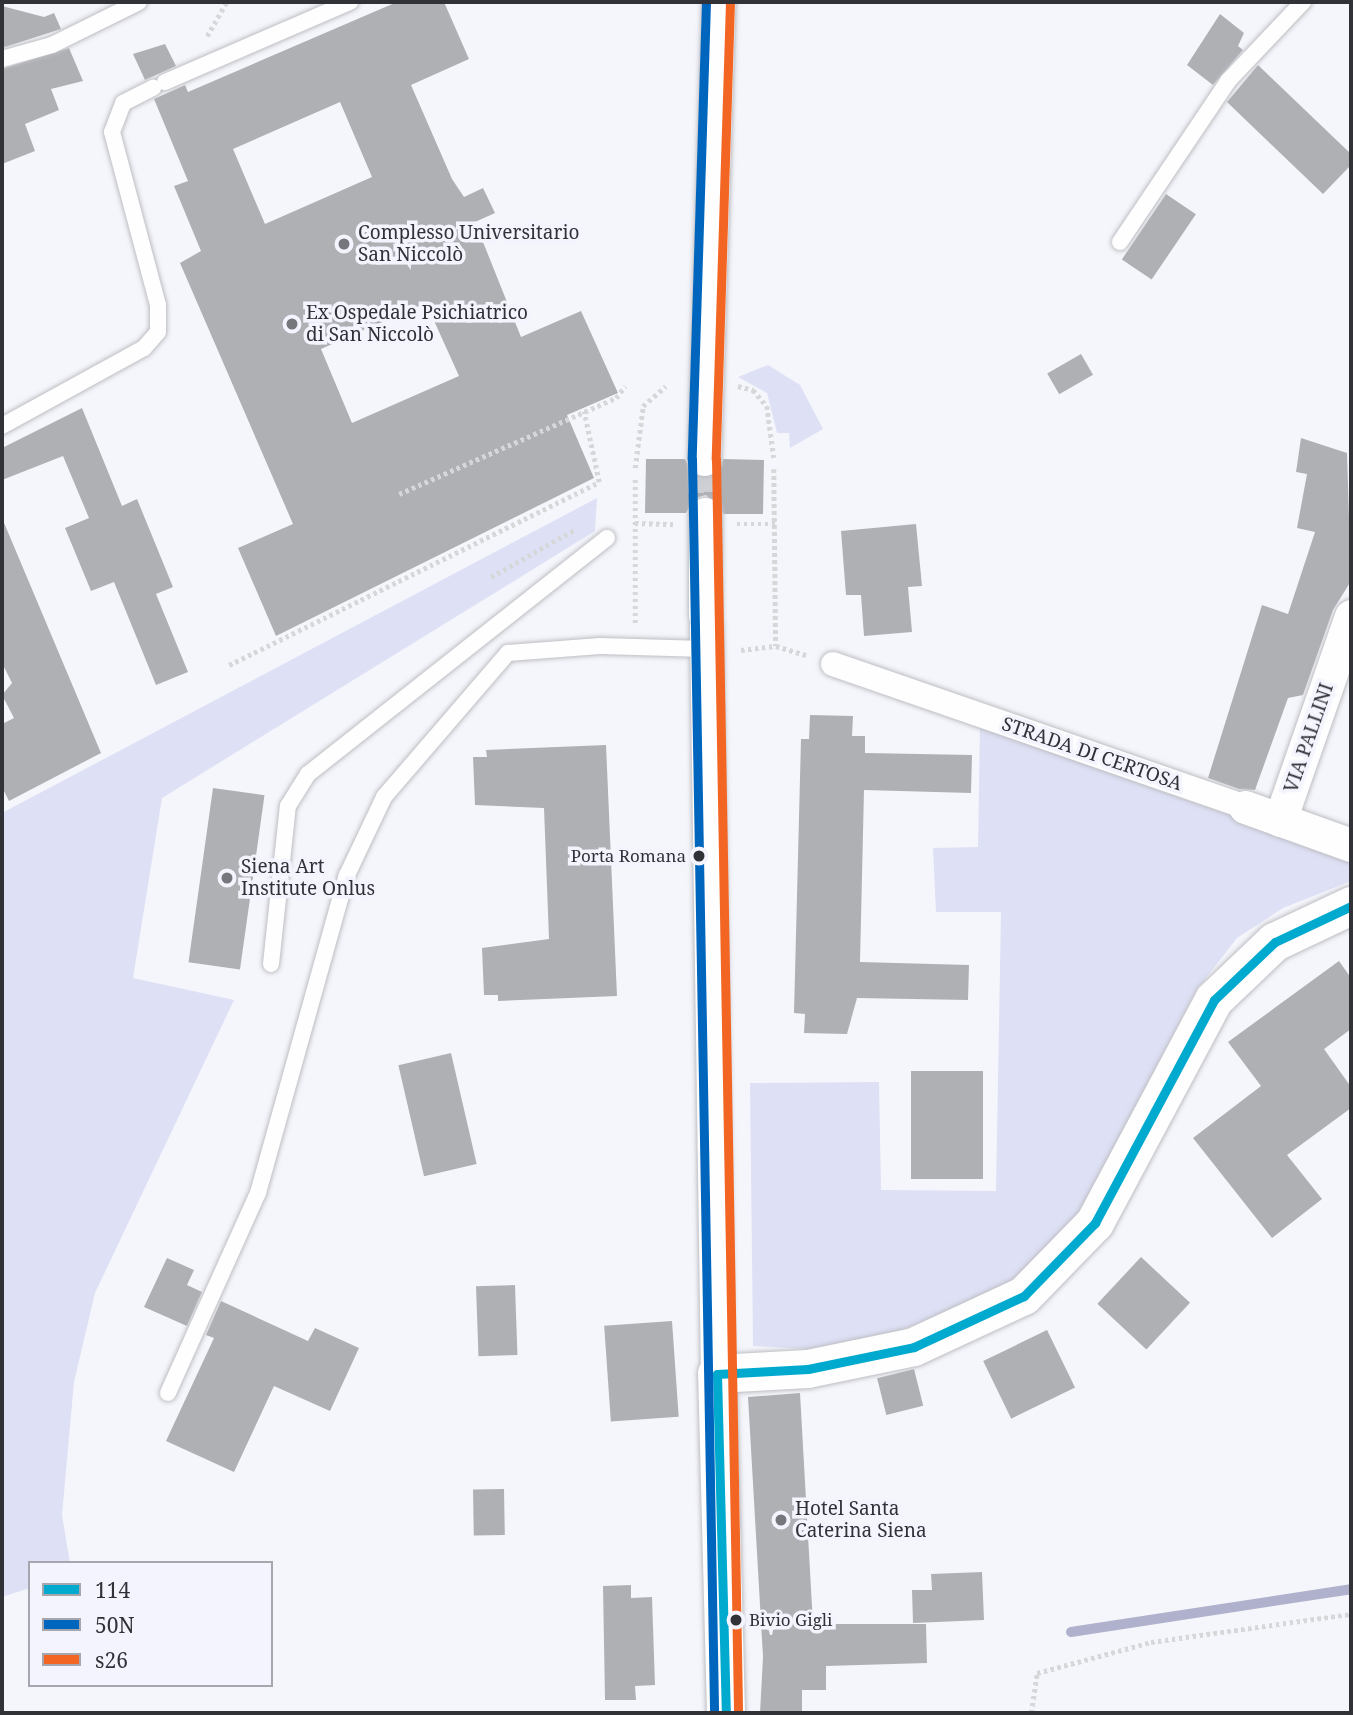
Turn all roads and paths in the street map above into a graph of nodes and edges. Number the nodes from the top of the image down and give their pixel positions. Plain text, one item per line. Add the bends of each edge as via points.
1 (139, 2) edge
2 (350, 2) edge
3 (718, 2) edge
4 (1303, 2) edge
5 (2, 59) edge
6 (1120, 242) dead end
7 (733, 385) dead end
8 (625, 386) dead end
9 (666, 386) dead end
10 (584, 412) junction
11 (2, 426) edge
12 (774, 458) dead end
13 (704, 459) tunnel mouth
14 (635, 468) dead end
15 (774, 469) dead end
16 (635, 477) dead end
17 (399, 494) dead end
18 (705, 514) tunnel mouth
19 (581, 527) dead end
20 (607, 538) dead end
21 (491, 577) dead end
22 (1351, 616) edge
23 (706, 629) junction
24 (636, 646) junction
25 (741, 650) dead end
26 (833, 664) dead end
27 (229, 665) dead end
28 (1245, 807) joint
29 (1280, 820) junction
30 (1351, 845) edge
31 (1351, 906) edge
32 (271, 964) dead end
33 (717, 1374) junction
34 (168, 1393) dead end
35 (1351, 1614) edge
36 (726, 1713) edge
37 (1031, 1713) edge

1 - 5 lane via 52,45
2 - 11 lane via 123,103 112,132 158,304 158,332 144,348
3 - 13 street
4 - 6 lane via 1228,80
7 - 12 path via 753,390 767,407
8 - 10 path via 616,398
9 - 14 path via 643,406
10 - 17 path
10 - 27 path via 599,482
15 - 25 path via 776,646
16 - 24 path
18 - 23 street
19 - 21 path
20 - 32 lane via 308,774 288,806
22 - 29 street, VIA PALLINI
23 - 24 lane
23 - 33 street
24 - 34 lane via 508,653 374,813 347,875 258,1193
26 - 28 street, STRADA DI CERTOSA
28 - 29 street, STRADA DI CERTOSA
29 - 30 street, STRADA DI CERTOSA
31 - 33 main road via 1275,943 1214,1000 1102,1213 1024,1296 914,1347 808,1368
33 - 36 main road
35 - 37 path via 1151,1642 1037,1673

